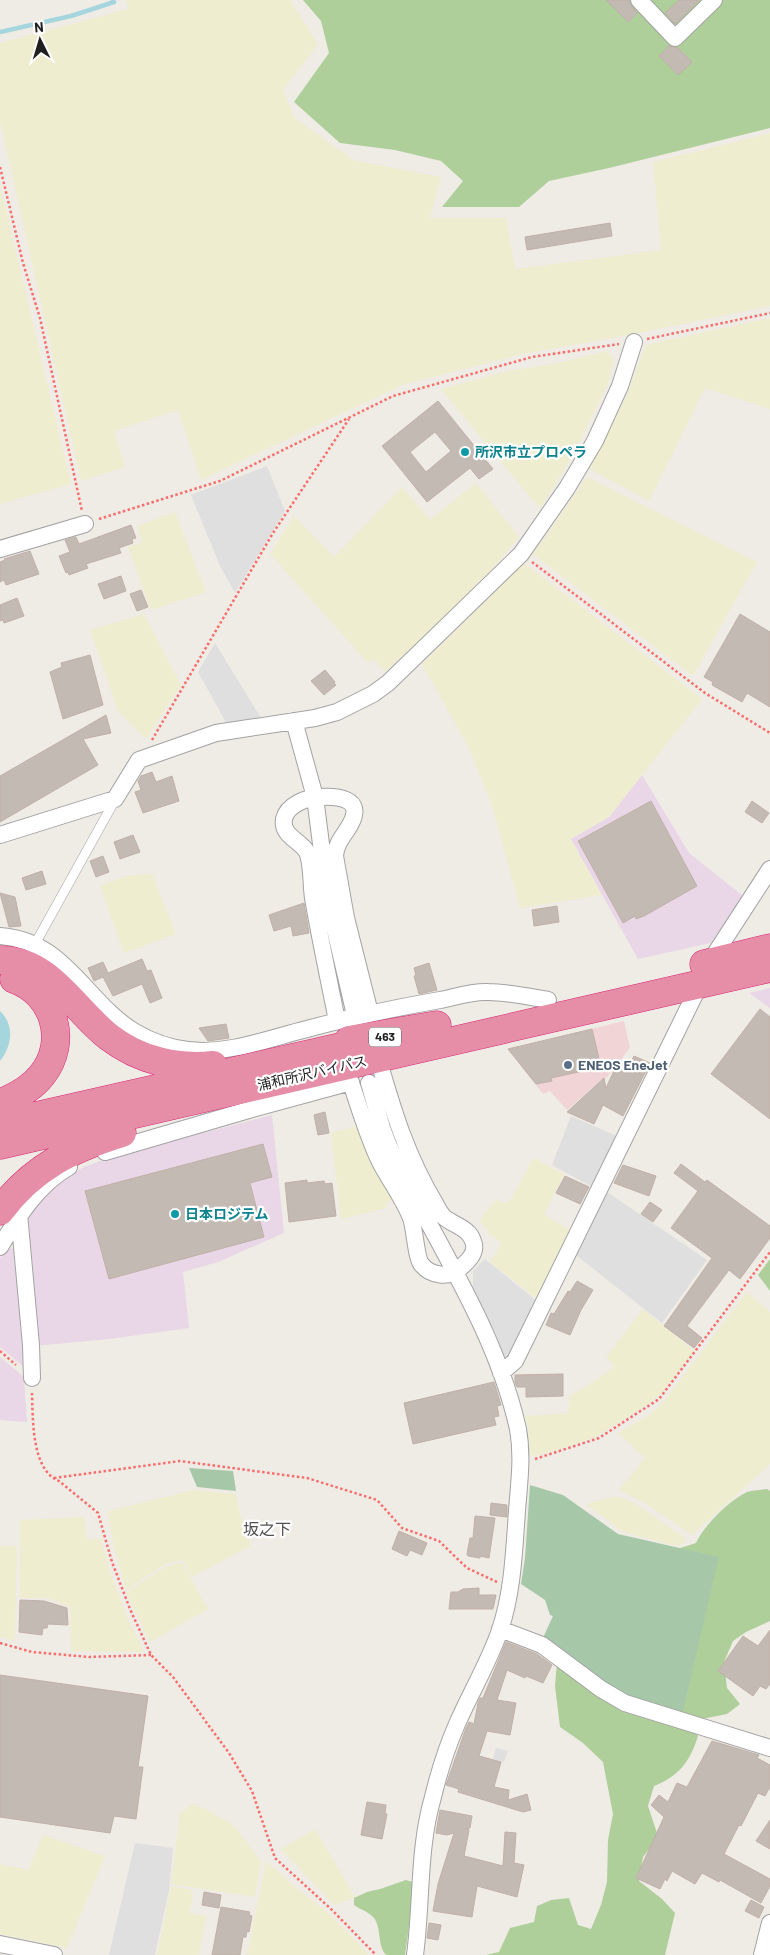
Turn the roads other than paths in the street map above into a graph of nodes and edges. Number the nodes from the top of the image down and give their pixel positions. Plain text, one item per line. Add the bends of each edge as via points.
1 (639, 0) edge
2 (714, 0) edge
3 (634, 342) road end
4 (85, 524) road end
5 (0, 550) edge
6 (294, 721) junction
7 (315, 797) junction
8 (115, 799) junction
9 (0, 835) edge
10 (770, 869) edge
11 (1, 939) edge
12 (36, 944) junction
13 (770, 948) edge
14 (770, 968) edge
15 (705, 973) junction
16 (0, 977) edge
17 (548, 1000) junction
18 (354, 1011) dead end
19 (370, 1013) junction
20 (337, 1021) junction
21 (437, 1025) junction
22 (374, 1070) junction
23 (342, 1072) junction
24 (0, 1103) edge
25 (0, 1124) edge
26 (0, 1146) edge
27 (10, 1213) edge
28 (0, 1248) edge
29 (456, 1272) junction
30 (501, 1373) junction
31 (32, 1378) road end
32 (500, 1629) junction
33 (770, 1748) edge
34 (770, 1923) edge
35 (0, 1944) edge
36 (54, 1955) edge
37 (415, 1955) edge
38 (762, 1955) edge

1 - 2 street via 675,38
3 - 6 street via 620,386 595,441 521,554 373,694 337,712
4 - 5 street
6 - 7 street
6 - 8 street via 216,733 139,760
7 - 18 street via 328,899
7 - 19 street via 342,797 351,804 354,814 336,847 335,856 346,918
7 - 20 street via 290,808 284,823 285,830 307,852
8 - 9 street
8 - 12 lane
10 - 15 street
11 - 12 street
11 - 21 highway via 21,962 47,976 115,1042 136,1054 170,1064 224,1064
12 - 20 street via 69,969 134,1032 170,1047 215,1050
13 - 15 highway, 浦和所沢バイパス / 463
14 - 15 highway, 浦和所沢バイパス / 463
15 - 17 highway, 浦和所沢バイパス / 463
15 - 22 highway, 浦和所沢バイパス / 463
15 - 30 street via 515,1361
16 - 24 highway via 22,982 44,999 51,1011 55,1036 54,1050 43,1074 22,1093
17 - 19 street via 487,992
17 - 21 highway, 浦和所沢バイパス / 463
19 - 20 street
21 - 25 highway, 浦和所沢バイパス / 463
22 - 23 highway, 浦和所沢バイパス / 463
22 - 29 street via 382,1128 388,1144
22 - 29 street via 427,1189 444,1217 473,1239 473,1255
23 - 26 highway, 浦和所沢バイパス / 463
23 - 27 highway via 145,1126 69,1152 19,1188
23 - 29 street via 380,1162 410,1217 420,1264 441,1275
27 - 28 street
27 - 31 street via 32,1345
29 - 30 street
30 - 32 street via 518,1429 521,1461 511,1588
32 - 33 street via 542,1645 625,1703
32 - 37 street via 457,1724 432,1800 422,1862
34 - 38 street
35 - 36 street

